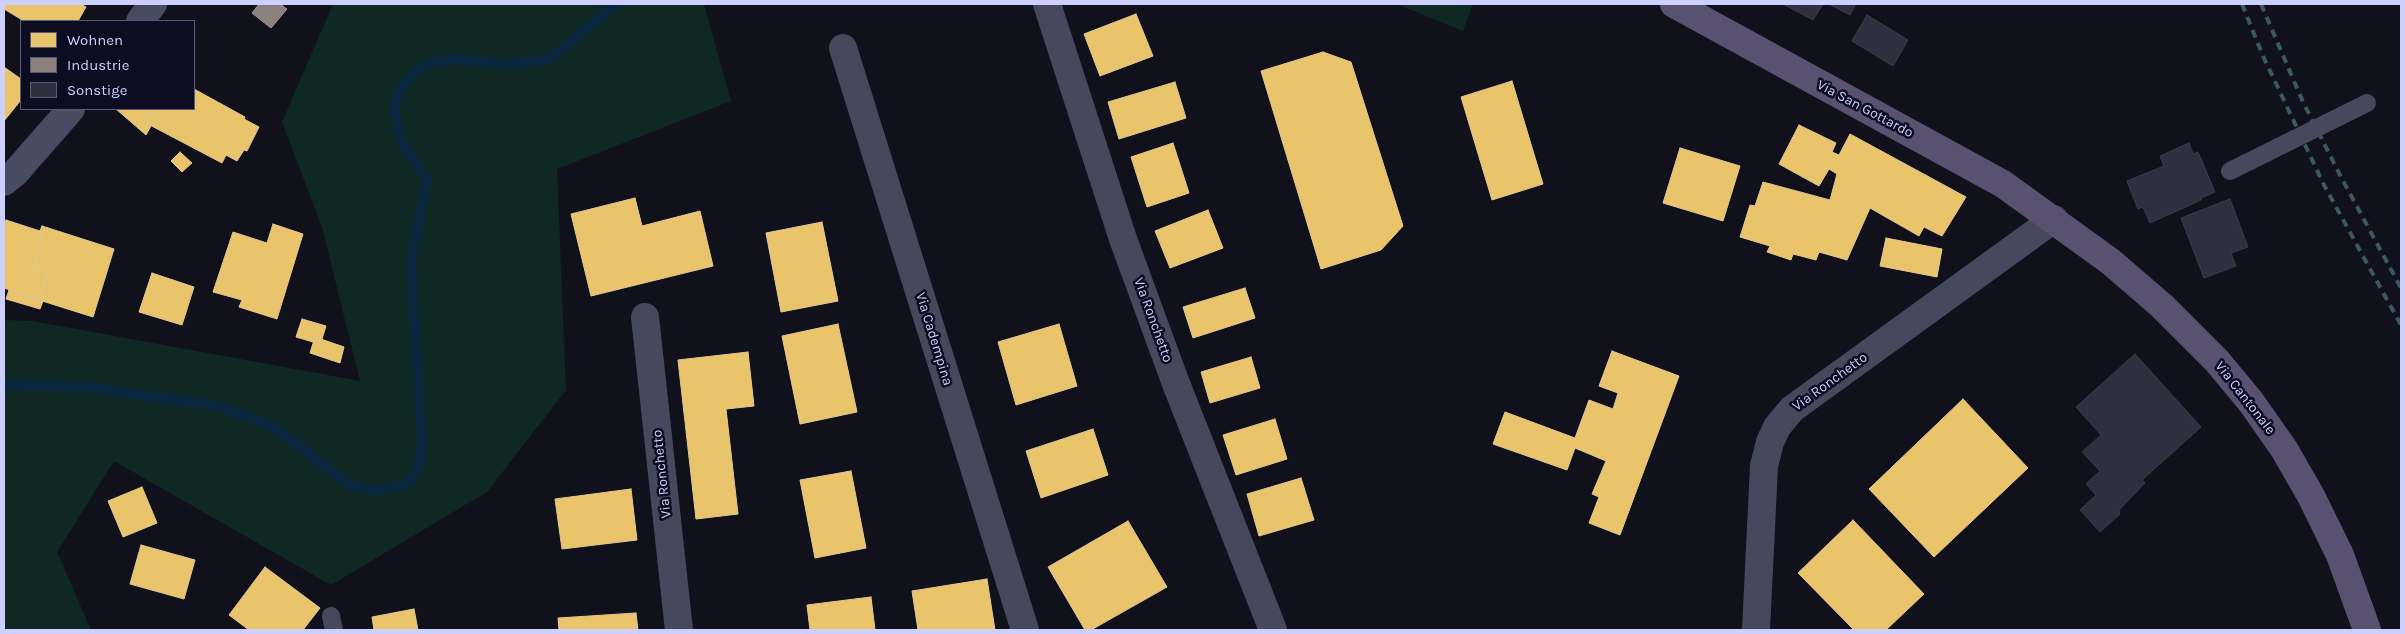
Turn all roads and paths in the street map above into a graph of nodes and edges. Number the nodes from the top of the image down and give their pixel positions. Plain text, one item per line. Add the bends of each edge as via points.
1 (154, 4) edge
2 (1047, 4) edge
3 (1674, 4) edge
4 (141, 20) edge
5 (843, 48) dead end
6 (2367, 103) dead end
7 (70, 110) edge
8 (2230, 171) dead end
9 (4, 182) edge
10 (2054, 218) junction
11 (645, 317) dead end
12 (680, 630) edge
13 (1025, 630) edge
14 (1273, 630) edge
15 (1756, 630) edge
16 (2367, 630) edge

1 - 4 street
2 - 14 street, Via Ronchetto via 1122,239
3 - 10 main road, Via San Gottardo via 1942,149
5 - 13 street, Via Cadempina
6 - 8 lane, bridge
7 - 9 street
10 - 15 street, Via Ronchetto via 1792,409 1777,427 1764,466
10 - 16 main road, Via Cantonale via 2162,306 2217,361 2251,402 2284,449 2311,496 2340,556
11 - 12 street, Via Ronchetto

